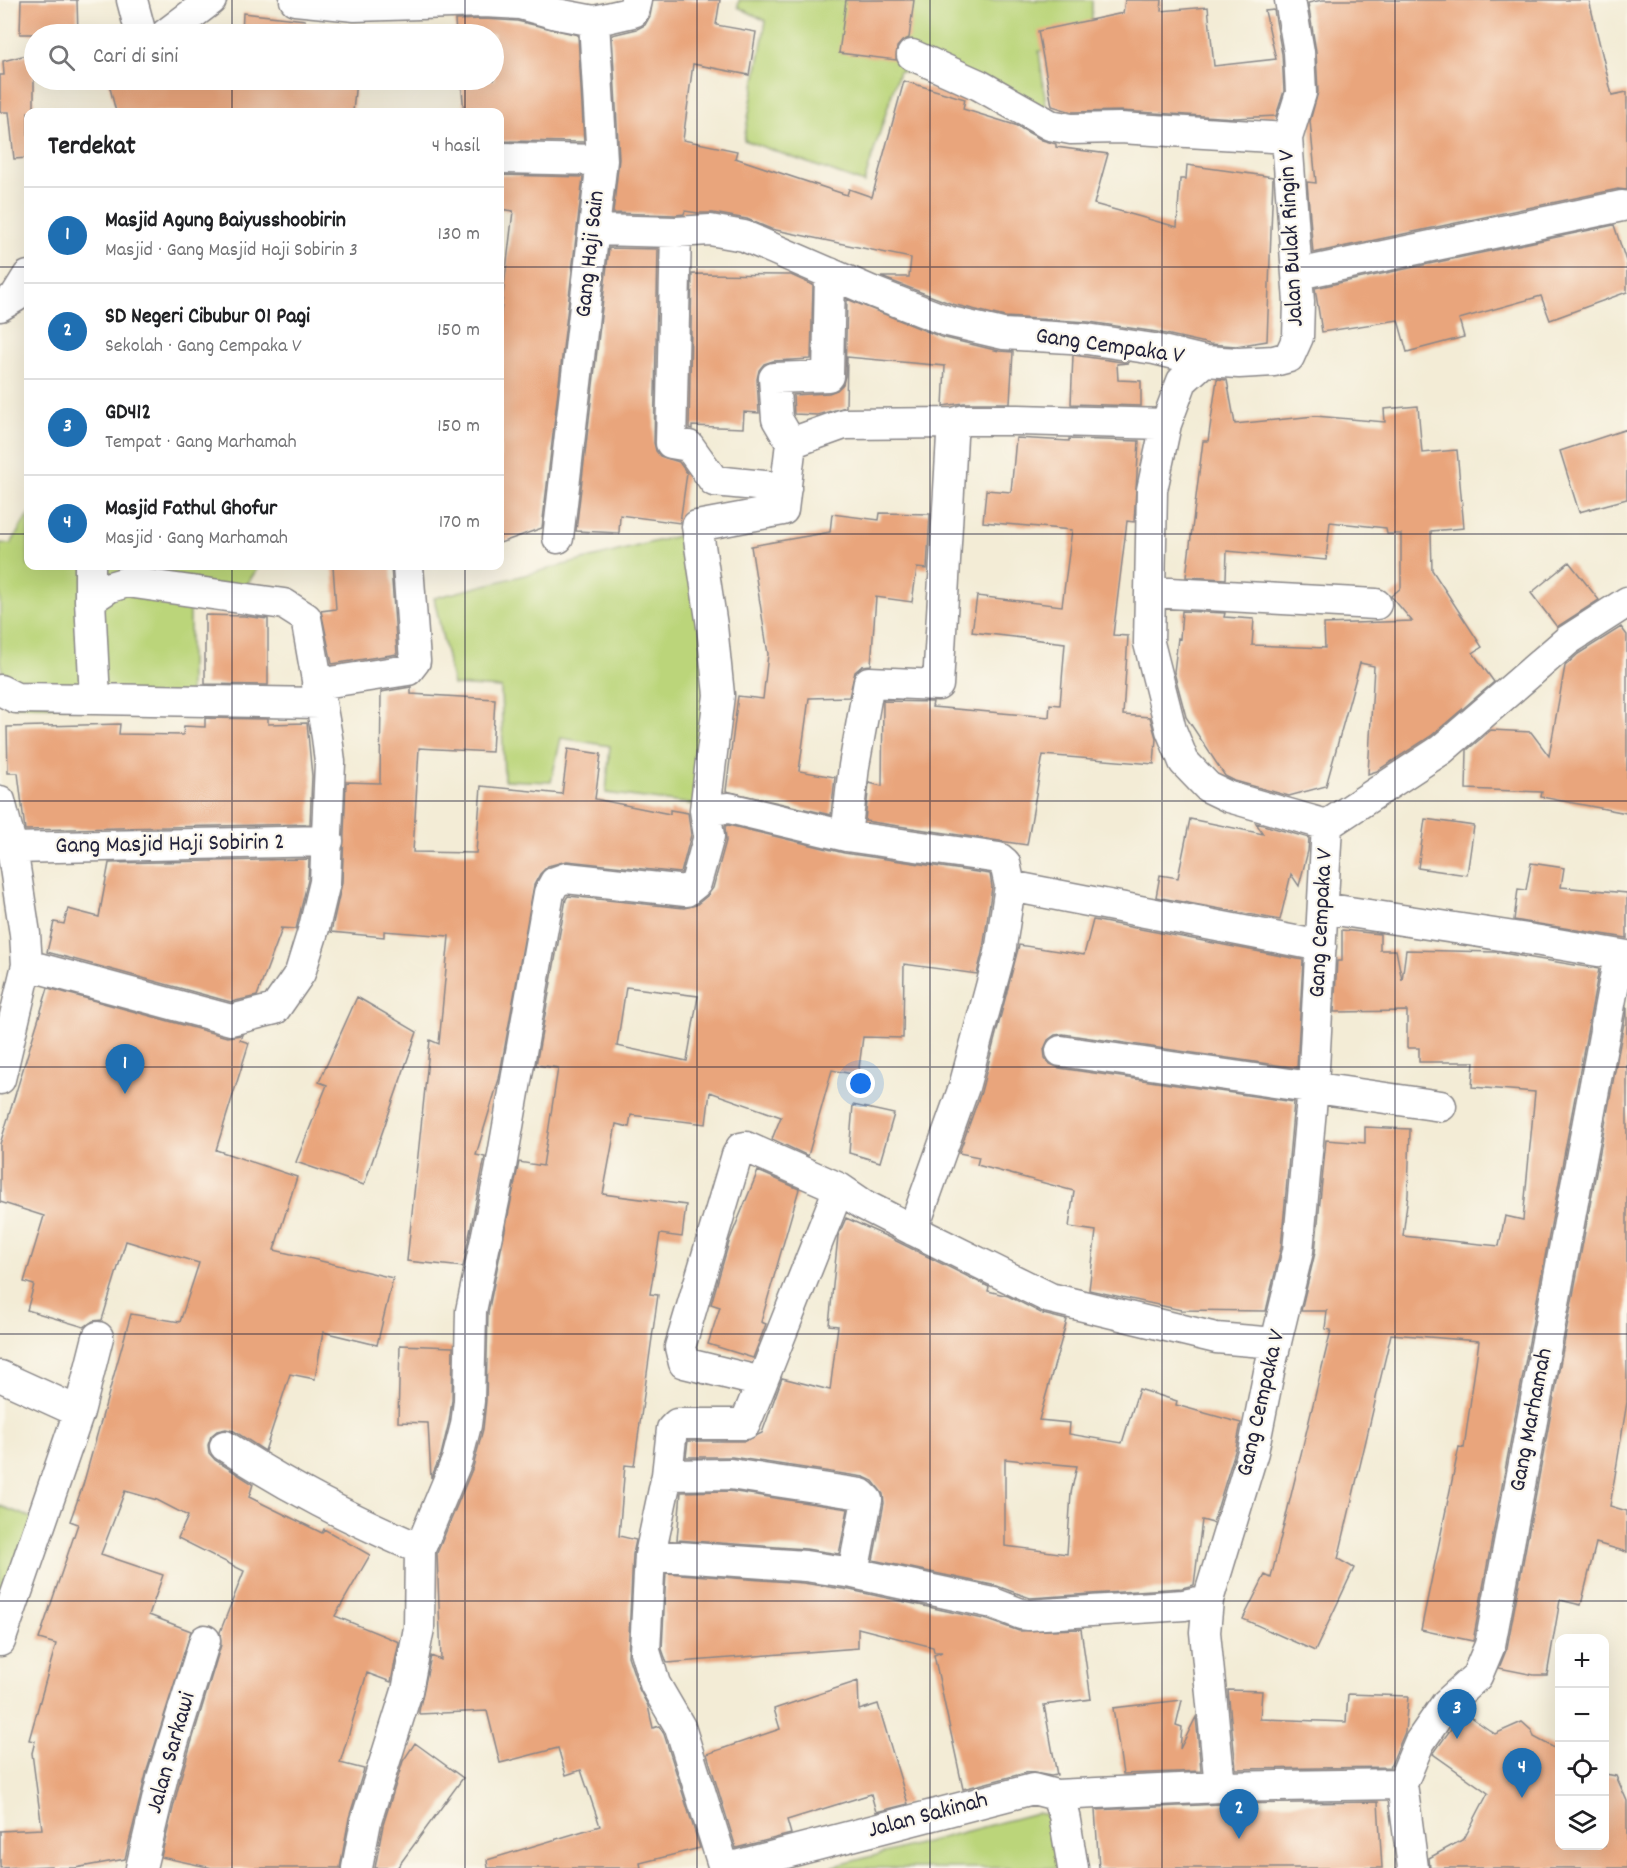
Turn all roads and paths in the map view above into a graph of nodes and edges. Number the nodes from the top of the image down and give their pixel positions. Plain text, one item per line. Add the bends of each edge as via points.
1 (132, 0) edge
2 (212, 0) edge
3 (295, 0) edge
4 (636, 0) edge
5 (1290, 0) edge
6 (594, 21) junction
7 (138, 24) edge
8 (180, 24) edge
9 (912, 54) dead end
10 (1287, 138) junction
11 (504, 158) edge
12 (602, 160) junction
13 (1622, 206) dead end
14 (595, 230) junction
15 (676, 232) junction
16 (830, 273) junction
17 (1298, 274) junction
18 (1204, 361) junction
19 (954, 423) junction
20 (1166, 424) junction
21 (791, 443) junction
22 (786, 488) junction
23 (558, 538) dead end
24 (90, 570) edge
25 (408, 570) edge
26 (1150, 592) junction
27 (90, 600) junction
28 (1627, 602) edge
29 (1376, 604) dead end
30 (0, 690) edge
31 (319, 694) junction
32 (95, 699) junction
33 (0, 801) edge
34 (705, 810) junction
35 (1328, 825) junction
36 (846, 836) junction
37 (328, 841) junction
38 (12, 848) junction
39 (1010, 886) junction
40 (1323, 908) junction
41 (1321, 946) junction
42 (1623, 956) edge
43 (27, 965) junction
44 (1061, 1051) dead end
45 (0, 1079) edge
46 (1313, 1087) junction
47 (1441, 1107) dead end
48 (839, 1188) junction
49 (912, 1230) junction
50 (98, 1337) dead end
51 (1276, 1343) junction
52 (0, 1376) edge
53 (762, 1382) junction
54 (79, 1412) junction
55 (225, 1446) dead end
56 (667, 1474) junction
57 (420, 1549) junction
58 (650, 1555) junction
59 (853, 1573) junction
60 (1208, 1600) junction
61 (205, 1640) dead end
62 (0, 1641) edge
63 (1402, 1784) junction
64 (1220, 1787) junction
65 (1056, 1795) junction
66 (141, 1868) edge
67 (357, 1868) edge
68 (726, 1868) edge
69 (1073, 1868) edge
70 (1413, 1868) edge

1 - 7 street
2 - 8 street
3 - 6 street via 355,6 520,4
4 - 6 street via 633,12
5 - 10 street, Jalan Bulak Ringin V via 1301,93
6 - 12 street, Gang Haji Sain
9 - 10 street via 979,85 1050,125
10 - 17 street, Jalan Bulak Ringin V
11 - 12 street
12 - 14 street, Gang Haji Sain
13 - 17 street
14 - 15 street, Gang Cempaka V
14 - 23 street, Gang Haji Sain
15 - 16 street, Gang Cempaka V via 710,230 744,236
15 - 22 street via 671,443 689,446 714,481
16 - 18 street, Gang Cempaka V via 947,321 1003,334 1098,340
16 - 21 street via 828,376 774,378 777,419
17 - 18 street, Jalan Bulak Ringin V via 1299,337 1288,357 1239,363
18 - 20 street, Gang Cempaka V via 1182,381
19 - 20 street via 1018,420
19 - 21 street via 844,424
19 - 36 street via 938,685 870,682
20 - 26 street, Gang Cempaka V via 1152,490
21 - 22 street
22 - 34 street via 783,510 697,526 719,695
24 - 27 street
25 - 31 street via 414,664 408,670
26 - 29 street
26 - 35 street, Gang Cempaka V via 1149,643 1171,730 1184,762 1208,787 1229,797
27 - 31 street via 127,582 284,604 306,618
27 - 32 street
28 - 35 street via 1568,640 1441,750
30 - 32 street via 16,698
31 - 32 street
31 - 37 street via 330,762
33 - 38 street
34 - 36 street via 729,808
34 - 57 street via 709,836 696,883 686,891 566,878 555,882 549,893 500,1172 471,1311 466,1425 457,1460
35 - 40 street, Gang Cempaka V
36 - 39 street via 999,858 1005,862
37 - 38 street, Gang Masjid Haji Sobirin 2
37 - 43 street via 325,882 300,973 275,1009 231,1020
38 - 43 street
39 - 41 street
39 - 49 street via 1000,953 964,1087
40 - 41 street, Gang Cempaka V
40 - 42 street
41 - 46 street, Gang Cempaka V
42 - 63 street, Gang Marhamah via 1490,1645 1477,1676 1446,1704 1419,1743
43 - 45 street
44 - 46 street
46 - 47 street
46 - 51 street, Gang Cempaka V via 1298,1251
48 - 49 street
48 - 53 street
48 - 53 street via 746,1147 737,1155 680,1356 684,1363
49 - 51 street via 1050,1298 1215,1338
50 - 54 street
51 - 60 street, Gang Cempaka V via 1253,1452
52 - 54 street
53 - 56 street via 746,1424 677,1424 672,1429
54 - 62 street
55 - 57 street via 324,1505
56 - 58 street
56 - 59 street via 730,1474 861,1494 867,1500
57 - 67 street via 419,1628 409,1680 366,1821
58 - 59 street
58 - 68 street via 645,1651 655,1684 680,1727
59 - 60 street via 993,1603 1029,1616
60 - 64 street, Gang Cempaka V via 1204,1632
61 - 66 street, Jalan Sarkawi via 163,1775
63 - 64 street, Jalan Sakinah
63 - 70 street, Gang Marhamah
64 - 65 street, Jalan Sakinah
65 - 68 street, Jalan Sakinah via 1033,1788
65 - 69 street via 1064,1815

